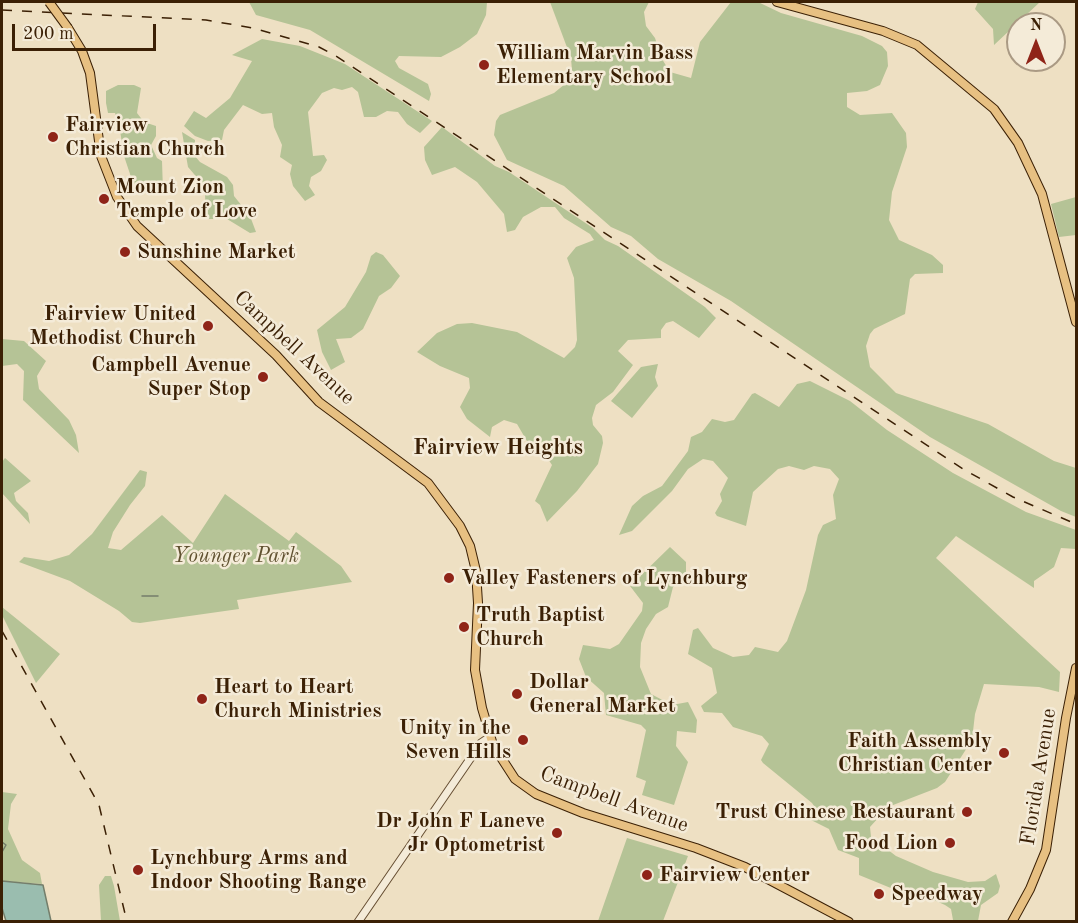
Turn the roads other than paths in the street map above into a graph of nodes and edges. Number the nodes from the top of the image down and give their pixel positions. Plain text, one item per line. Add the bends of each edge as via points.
1 (49, 2) edge
2 (777, 2) edge
3 (1077, 322) edge
4 (1077, 668) edge
5 (490, 737) junction
6 (358, 921) edge
7 (849, 921) edge
8 (1012, 921) edge

1 - 5 main road, Campbell Avenue, bridge via 82,51 90,74 101,156 117,197 137,226 276,356 319,402 428,483 460,526 476,571 475,670
2 - 3 main road via 909,41 994,109 1018,143 1042,194
4 - 8 main road, Florida Avenue via 1047,850
5 - 6 street via 481,743
5 - 7 main road, Campbell Avenue via 510,773 536,794 746,867

